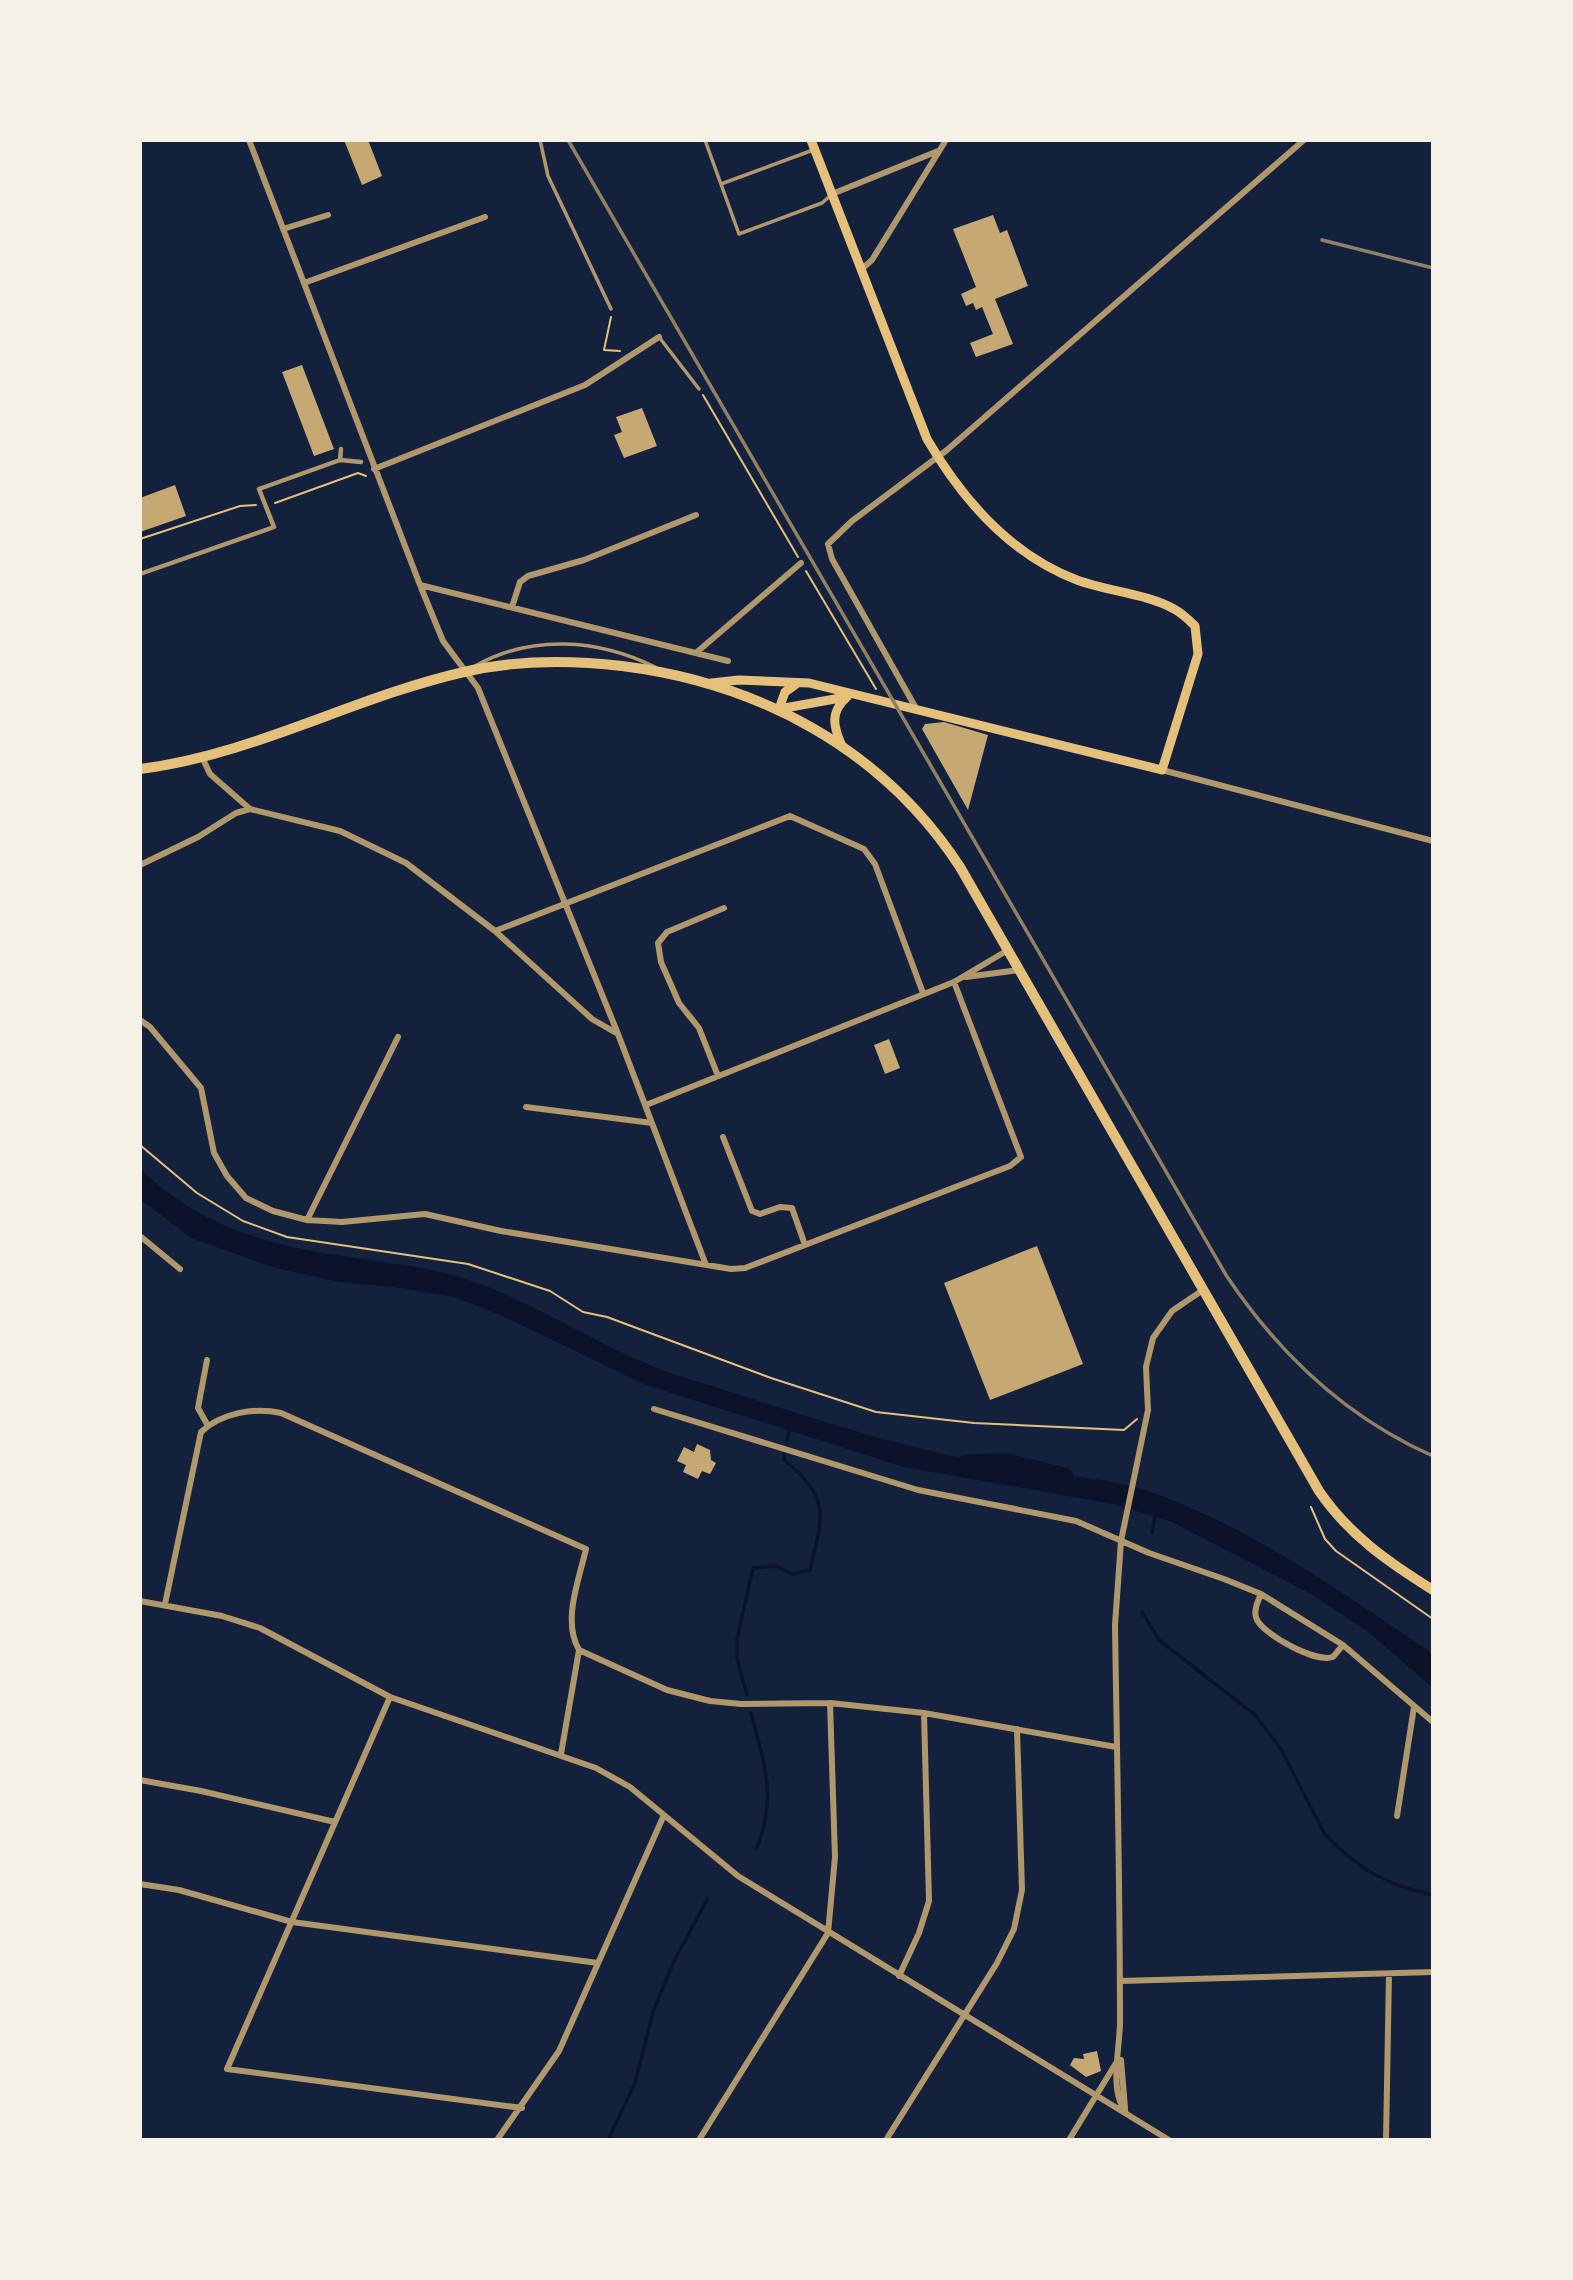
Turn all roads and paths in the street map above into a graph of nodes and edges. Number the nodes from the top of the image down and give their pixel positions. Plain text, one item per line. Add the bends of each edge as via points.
1 (249, 140) edge
2 (540, 140) edge
3 (705, 140) edge
4 (811, 140) edge
5 (946, 140) edge
6 (1304, 140) edge
7 (815, 150) junction
8 (940, 150) junction
9 (721, 184) junction
10 (832, 194) junction
11 (328, 215) dead end
12 (485, 217) dead end
13 (283, 229) junction
14 (863, 268) junction
15 (304, 283) junction
16 (611, 309) joint
17 (659, 337) joint
18 (635, 353) junction
19 (699, 389) joint
20 (341, 449) dead end
21 (937, 457) junction
22 (340, 460) junction
23 (361, 462) dead end
24 (374, 469) junction
25 (366, 476) dead end
26 (265, 504) junction
27 (696, 515) dead end
28 (140, 539) edge
29 (802, 563) junction
30 (140, 574) edge
31 (420, 585) junction
32 (512, 607) junction
33 (697, 652) junction
34 (729, 661) dead end
35 (663, 671) junction
36 (465, 672) junction
37 (711, 683) junction
38 (797, 684) junction
39 (877, 690) dead end
40 (851, 696) junction
41 (779, 709) junction
42 (918, 710) junction
43 (842, 746) junction
44 (202, 757) junction
45 (140, 769) edge
46 (1161, 770) junction
47 (250, 809) junction
48 (1433, 841) edge
49 (140, 865) edge
50 (564, 905) junction
51 (724, 908) dead end
52 (495, 931) junction
53 (1008, 950) junction
54 (1018, 970) junction
55 (964, 977) junction
56 (954, 982) junction
57 (923, 993) junction
58 (140, 1020) edge
59 (618, 1034) junction
60 (398, 1037) dead end
61 (718, 1076) junction
62 (646, 1105) junction
63 (526, 1107) dead end
64 (652, 1123) junction
65 (723, 1137) dead end
66 (140, 1146) edge
67 (307, 1220) junction
68 (140, 1236) edge
69 (805, 1245) junction
70 (702, 1252) junction
71 (691, 1263) junction
72 (706, 1265) junction
73 (180, 1269) dead end
74 (1203, 1290) junction
75 (207, 1360) dead end
76 (654, 1409) dead end
77 (1149, 1410) junction
78 (208, 1426) junction
79 (1311, 1507) dead end
80 (1121, 1541) junction
81 (1433, 1590) edge
82 (1261, 1594) junction
83 (140, 1601) edge
84 (165, 1604) junction
85 (1433, 1619) edge
86 (1343, 1646) junction
87 (579, 1650) junction
88 (390, 1697) junction
89 (830, 1703) junction
90 (1414, 1707) junction
91 (924, 1713) junction
92 (1433, 1722) edge
93 (1017, 1729) junction
94 (1116, 1747) junction
95 (561, 1754) junction
96 (140, 1780) edge
97 (664, 1815) junction
98 (1397, 1816) dead end
99 (335, 1822) junction
100 (140, 1884) edge
101 (292, 1922) junction
102 (828, 1933) junction
103 (597, 1963) junction
104 (1433, 1972) edge
105 (1389, 1973) junction
106 (898, 1976) junction
107 (1120, 1981) junction
108 (964, 2016) junction
109 (1120, 2048) junction
110 (1123, 2073) junction
111 (1102, 2086) junction
112 (1118, 2088) junction
113 (1085, 2089) junction
114 (1096, 2096) junction
115 (522, 2108) junction
116 (1128, 2115) junction
117 (497, 2140) edge
118 (699, 2140) edge
119 (886, 2140) edge
120 (1069, 2140) edge
121 (1169, 2140) edge
122 (1386, 2140) edge

1 - 13 street
2 - 16 lane via 548,176
3 - 9 lane
4 - 7 main road
5 - 8 street
6 - 21 street
7 - 9 lane
7 - 10 main road
8 - 10 street
8 - 14 street
9 - 10 lane via 739,234 822,203
10 - 14 main road
11 - 13 street
12 - 15 street
13 - 15 street
14 - 21 main road
15 - 24 street
16 - 18 path via 604,350
17 - 18 street
17 - 19 lane
18 - 24 street via 585,384
19 - 29 path
20 - 22 street
21 - 42 street via 828,544 832,559
21 - 46 main road via 973,505 1034,559 1076,580 1174,608 1195,626 1198,654
22 - 23 street
22 - 26 street via 260,489
24 - 31 street
25 - 26 path via 358,473 280,503
26 - 28 path via 240,506
26 - 30 street via 274,527
27 - 32 street via 584,560 528,576 520,582
29 - 33 street
29 - 39 path
31 - 32 street
31 - 36 street via 443,641
32 - 33 street
33 - 34 street
35 - 36 main road via 565,662
35 - 36 lane via 602,646 540,644 492,656
35 - 37 main road
36 - 44 main road
36 - 50 street via 478,688
37 - 38 main road
37 - 41 main road
38 - 40 main road via 809,683
38 - 41 main road via 785,692
40 - 41 main road
40 - 42 main road
40 - 43 main road via 834,718
41 - 43 main road
42 - 46 main road
43 - 53 main road via 888,781 924,817 960,867
44 - 45 main road
44 - 47 street via 210,774
46 - 48 street
47 - 49 street
47 - 52 street via 340,831 406,863
50 - 52 street
50 - 57 street via 790,816 864,849 875,864
50 - 59 street
51 - 61 street via 667,932 658,943 679,1003 699,1028
52 - 59 street via 592,1019
53 - 54 main road
53 - 55 street
54 - 55 street
54 - 74 main road
55 - 56 street
56 - 57 street
56 - 69 street via 1021,1157 1007,1167
57 - 61 street
58 - 67 street via 201,1088 214,1153 233,1184 246,1198
59 - 62 street
60 - 67 street
61 - 62 street
62 - 64 street
63 - 64 street
64 - 70 street
65 - 69 street via 752,1211 760,1214 792,1208
66 - 77 path via 197,1193 243,1221 287,1237 468,1264 550,1292 583,1312 876,1412 974,1423 1124,1430
67 - 71 street via 342,1222 425,1214
68 - 73 street
69 - 72 street via 745,1268
70 - 71 street
70 - 72 street
71 - 72 street
74 - 77 street via 1172,1311 1153,1338 1146,1367
74 - 81 main road via 1331,1509 1368,1548
75 - 78 street via 198,1408
76 - 80 street via 918,1490 1076,1521
77 - 80 street
78 - 84 street via 201,1432 194,1458
78 - 87 street via 216,1419 253,1412 281,1413 586,1549 572,1610 573,1640
79 - 85 path via 1325,1539 1336,1551
80 - 82 street
80 - 94 street via 1115,1625
82 - 86 street
82 - 86 street via 1255,1613 1268,1632 1320,1659 1333,1657
83 - 84 street
84 - 88 street via 260,1628
86 - 90 street
87 - 89 street via 667,1690 710,1701
87 - 95 street
88 - 95 street
88 - 99 street
89 - 91 street
89 - 102 street via 835,1857
90 - 92 street
90 - 98 street
91 - 93 street
91 - 106 street via 929,1901
93 - 94 street
93 - 108 street via 1022,1891 1014,1929
94 - 107 street
95 - 97 street via 630,1787
96 - 99 street
97 - 102 street via 738,1875
97 - 103 street
99 - 101 street
100 - 101 street via 179,1890
101 - 103 street
101 - 115 street via 228,2070
102 - 106 street
102 - 118 street
103 - 115 street via 559,2051
104 - 105 street
105 - 107 street
105 - 122 street
106 - 108 street
107 - 109 street
108 - 113 street
108 - 119 street
109 - 110 street
109 - 111 street via 1114,2069
109 - 112 street
110 - 112 street
110 - 116 street
111 - 113 street
111 - 114 street
112 - 114 street via 1106,2097
112 - 116 street via 1119,2103
113 - 114 street
114 - 116 street
114 - 120 street
115 - 117 street
116 - 121 street

